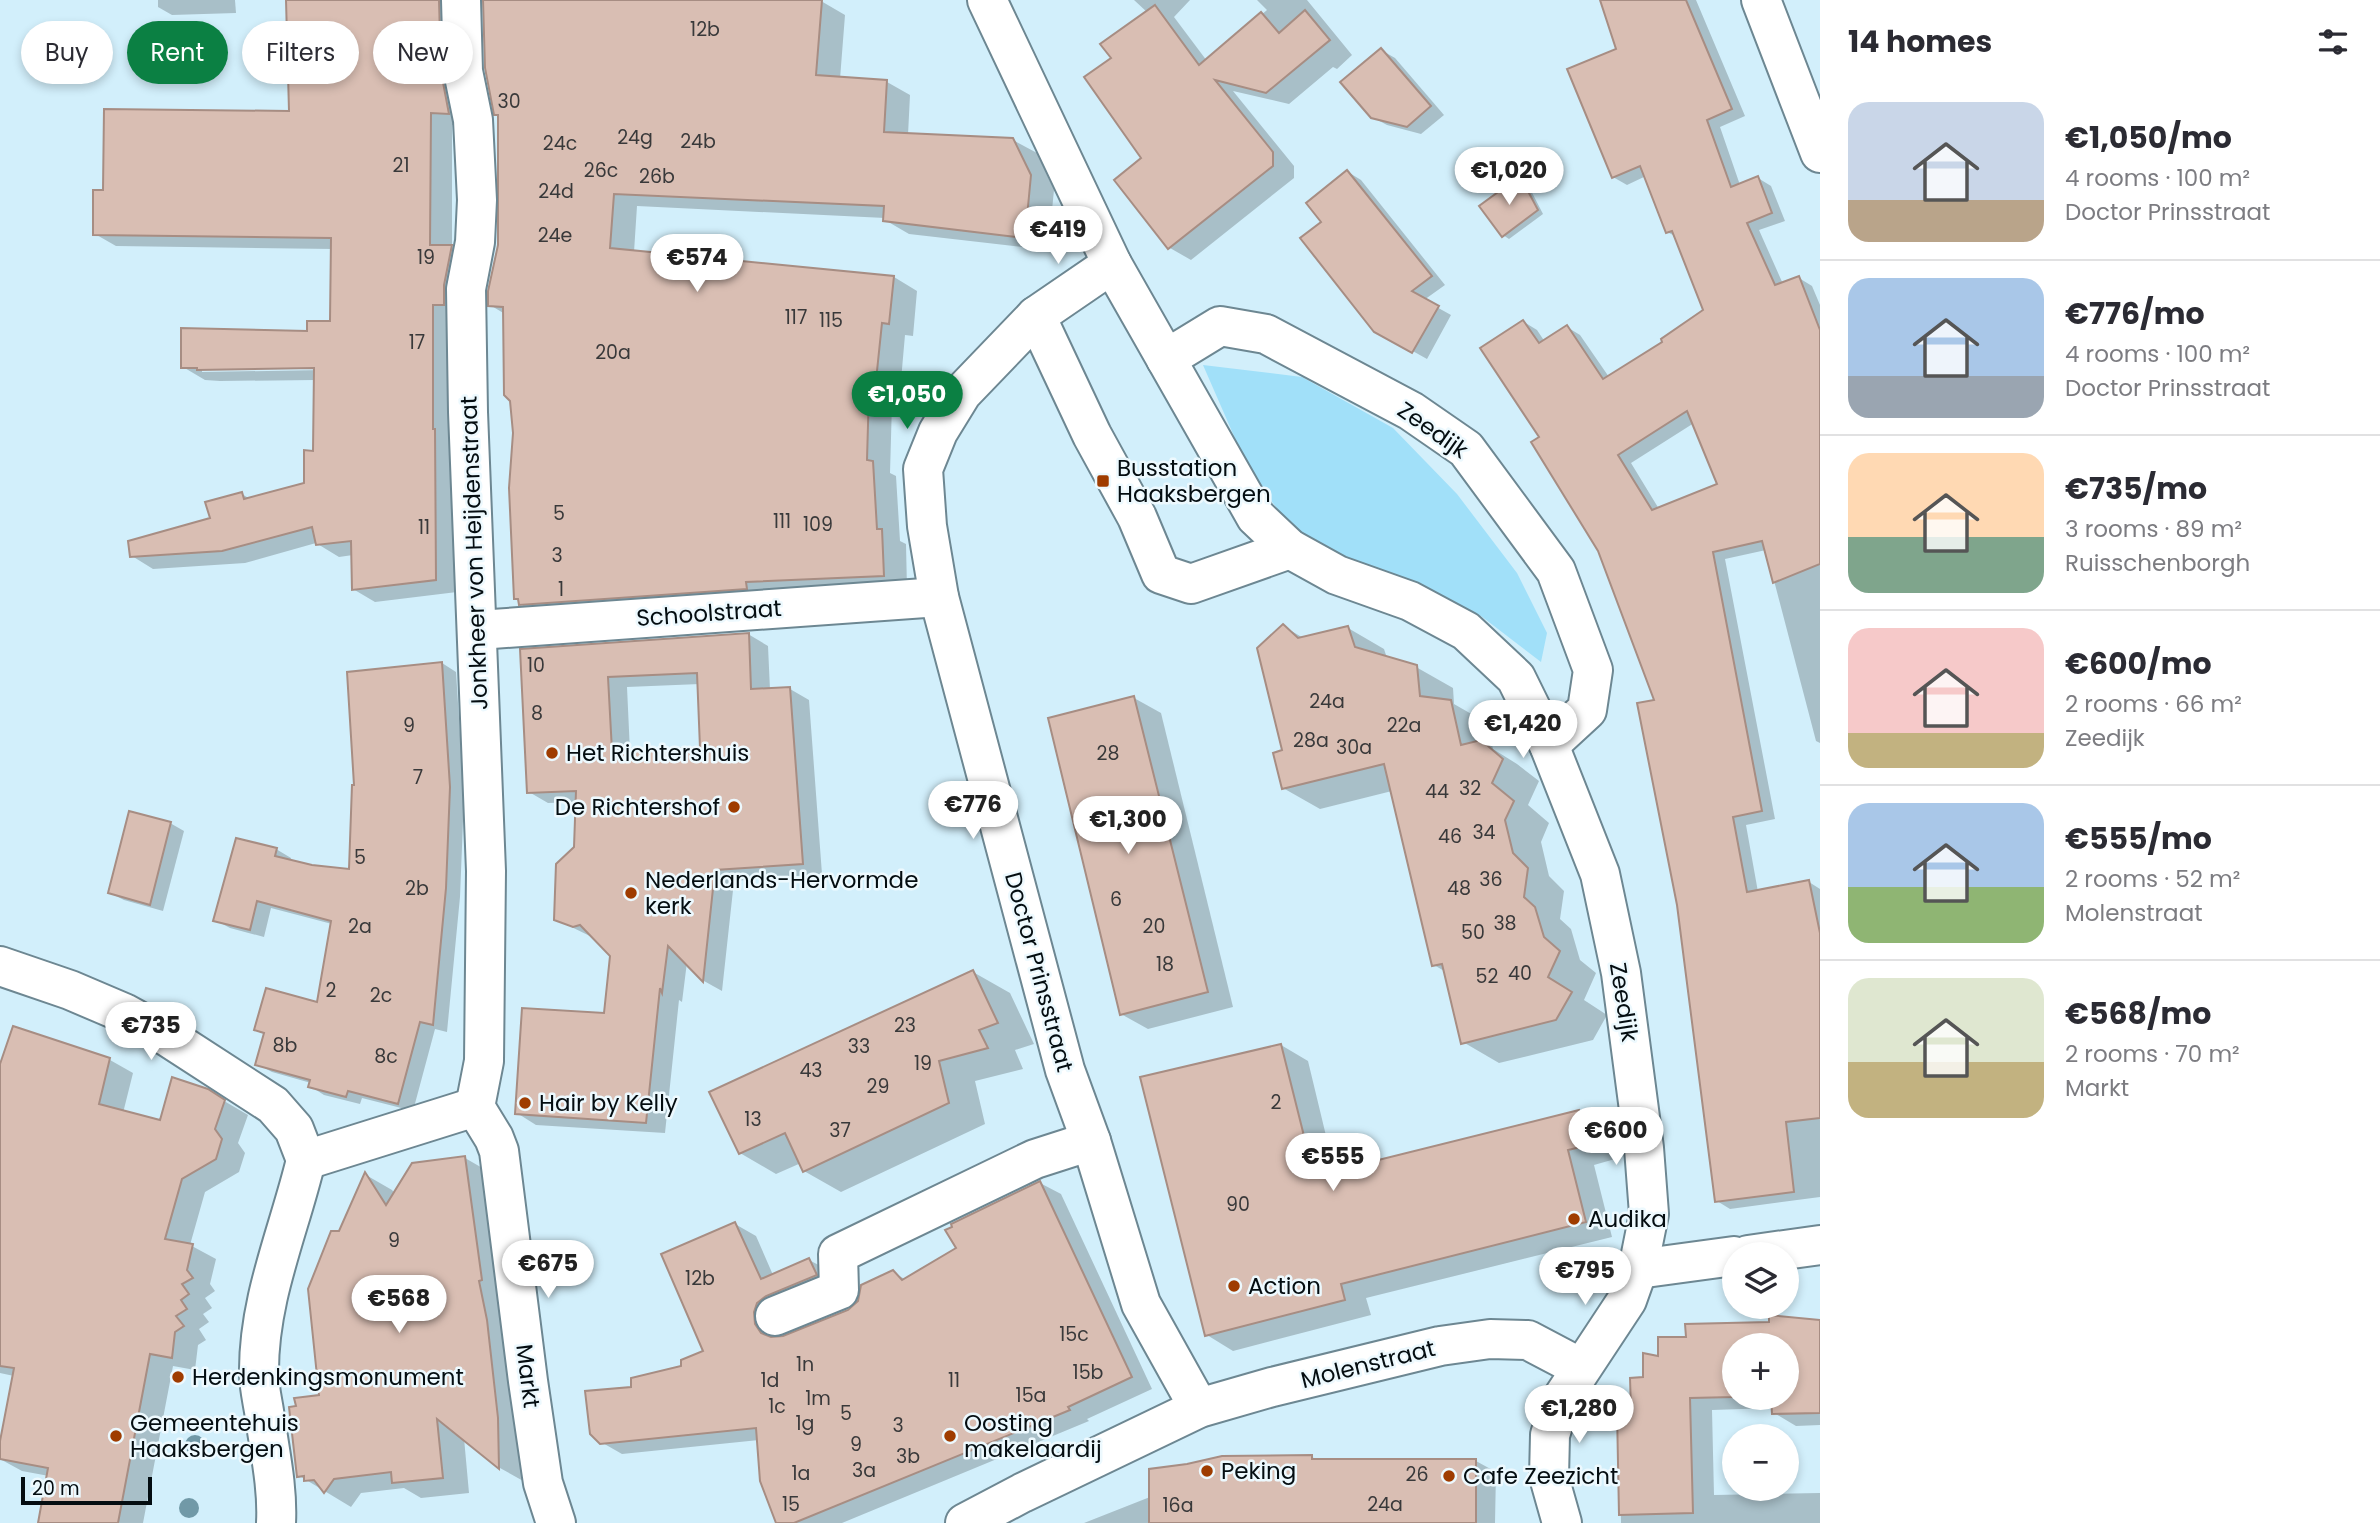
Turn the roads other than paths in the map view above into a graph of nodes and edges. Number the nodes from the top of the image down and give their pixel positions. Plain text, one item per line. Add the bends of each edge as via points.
1 (461, 0) edge
2 (987, 0) edge
3 (1761, 0) edge
4 (1820, 153) edge
5 (1112, 264) junction
6 (1037, 316) junction
7 (1166, 359) junction
8 (1290, 549) junction
9 (939, 597) junction
10 (478, 629) junction
11 (1549, 745) junction
12 (0, 966) edge
13 (475, 1107) junction
14 (1091, 1141) junction
15 (306, 1160) junction
16 (1820, 1245) edge
17 (1799, 1248) edge
18 (1722, 1258) edge
19 (1638, 1269) junction
20 (775, 1316) dead end
21 (1581, 1368) junction
22 (1199, 1408) junction
23 (276, 1523) edge
24 (556, 1523) edge
25 (965, 1523) edge
26 (1562, 1523) edge

1 - 10 street, Jonkheer von Heijdenstraat via 463,71 473,120 478,200 466,289
2 - 5 street, Zeedijk
3 - 4 street
5 - 6 street, Doctor Prinsstraat
5 - 7 street, Zeedijk
6 - 8 street via 1161,574 1191,584
6 - 9 street, Doctor Prinsstraat via 962,393 938,432 923,469
7 - 8 street, Zeedijk via 1256,517
7 - 11 street, Zeedijk via 1220,326 1266,334 1411,411 1466,449 1556,571 1593,670 1587,710
8 - 11 street, Zeedijk via 1337,575 1410,601 1466,631 1516,678
9 - 10 street, Schoolstraat
9 - 14 street, Doctor Prinsstraat via 1065,1070
10 - 13 street, Jonkheer von Heijdenstraat via 486,871 484,1061
11 - 19 street, Zeedijk via 1600,874 1621,973 1649,1214
12 - 15 street via 70,990 168,1037 273,1105 294,1129
13 - 15 street
13 - 24 street, Markt via 499,1151 543,1483
14 - 20 street via 1035,1159 838,1254 839,1290
14 - 22 street, Doctor Prinsstraat via 1141,1304
15 - 23 street via 262,1318 259,1376
16 - 17 street
18 - 19 street
19 - 21 street via 1626,1300
21 - 22 street, Molenstraat via 1528,1340 1490,1339 1440,1346
21 - 26 street via 1561,1400 1550,1435 1549,1477
22 - 25 street, Molenstraat

